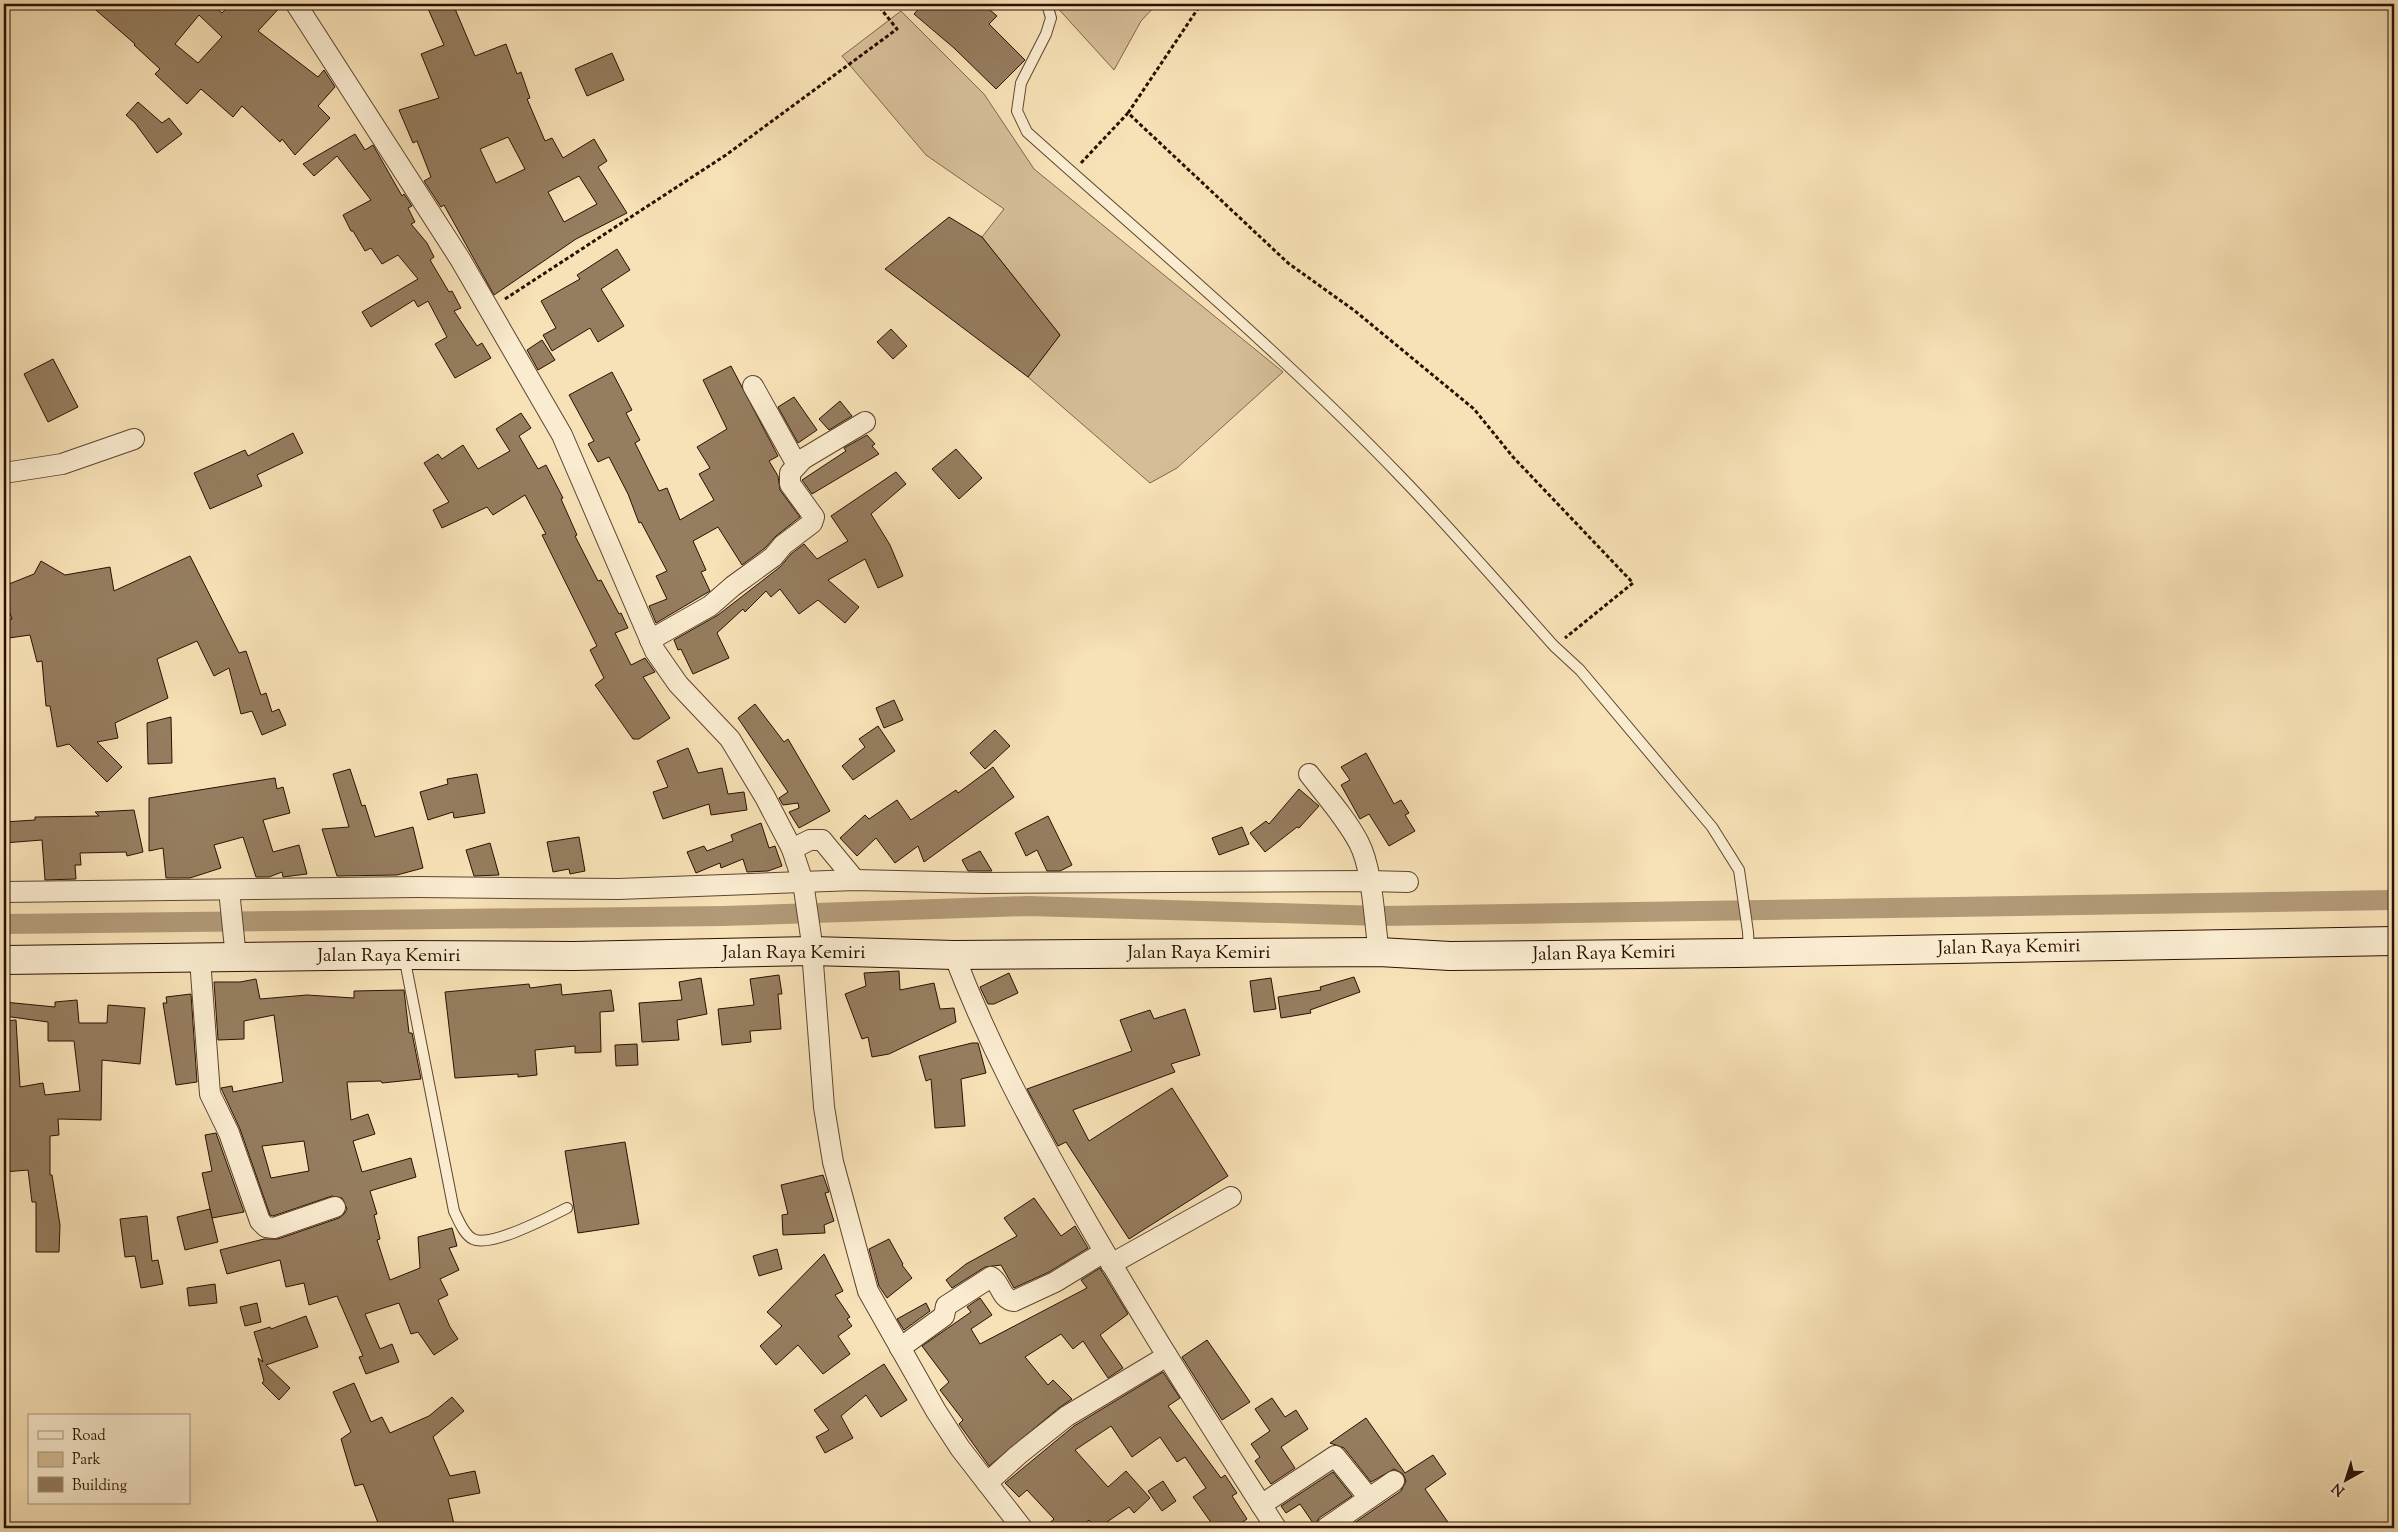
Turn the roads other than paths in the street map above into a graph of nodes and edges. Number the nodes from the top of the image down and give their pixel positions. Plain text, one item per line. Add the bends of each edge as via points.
1 (296, 4) edge
2 (1047, 4) edge
3 (753, 386) dead end
4 (865, 422) dead end
5 (134, 439) dead end
6 (797, 465) junction
7 (4, 473) edge
8 (650, 640) junction
9 (1309, 774) dead end
10 (792, 849) junction
11 (855, 880) junction
12 (1408, 882) dead end
13 (1370, 884) junction
14 (804, 886) junction
15 (4, 892) edge
16 (229, 893) junction
17 (2394, 941) edge
18 (1749, 942) junction
19 (812, 944) junction
20 (1378, 948) junction
21 (234, 950) junction
22 (404, 955) junction
23 (954, 955) junction
24 (200, 959) junction
25 (4, 960) edge
26 (1231, 1197) dead end
27 (335, 1207) dead end
28 (567, 1208) dead end
29 (1108, 1258) junction
30 (900, 1348) junction
31 (1167, 1356) junction
32 (1394, 1481) dead end
33 (987, 1483) junction
34 (1369, 1498) junction
35 (1261, 1505) junction
36 (1022, 1528) edge
37 (1276, 1528) edge
38 (1326, 1528) edge

1 - 8 street via 490,309 562,435
2 - 18 lane via 1051,18 1046,34 1021,83 1017,112 1027,132 1270,350 1395,471 1554,646 1580,670 1712,827 1739,870
3 - 6 street
4 - 6 street
5 - 7 street via 62,464
6 - 8 street via 790,474 790,484 814,517 812,523 710,606
8 - 10 street via 678,684 734,745
9 - 13 street via 1359,842
10 - 11 street via 810,840 822,840
10 - 14 street
11 - 13 street
11 - 14 street
12 - 13 street
13 - 20 street
14 - 16 street via 618,889 417,887
14 - 19 street
15 - 16 street
16 - 21 street
17 - 18 main road, Jalan Raya Kemiri
18 - 20 main road, Jalan Raya Kemiri via 1450,956
19 - 22 main road, Jalan Raya Kemiri via 574,956
19 - 23 main road, Jalan Raya Kemiri
19 - 30 street via 824,1107 833,1162 868,1291
20 - 23 main road, Jalan Raya Kemiri
21 - 22 main road, Jalan Raya Kemiri
21 - 24 main road, Jalan Raya Kemiri
22 - 28 lane via 454,1210 466,1232 472,1239 480,1241 507,1235
23 - 29 street via 977,1015 1006,1076
24 - 25 main road, Jalan Raya Kemiri
24 - 27 street via 210,1094 229,1133 260,1221 266,1227 274,1228
26 - 29 street
29 - 30 street via 1014,1301 1006,1297 991,1277 946,1306 944,1316
29 - 31 street
30 - 33 street via 955,1440
31 - 33 street via 1067,1416
31 - 35 street
32 - 34 street
33 - 36 street
34 - 35 street via 1335,1456
34 - 38 street
35 - 37 street

